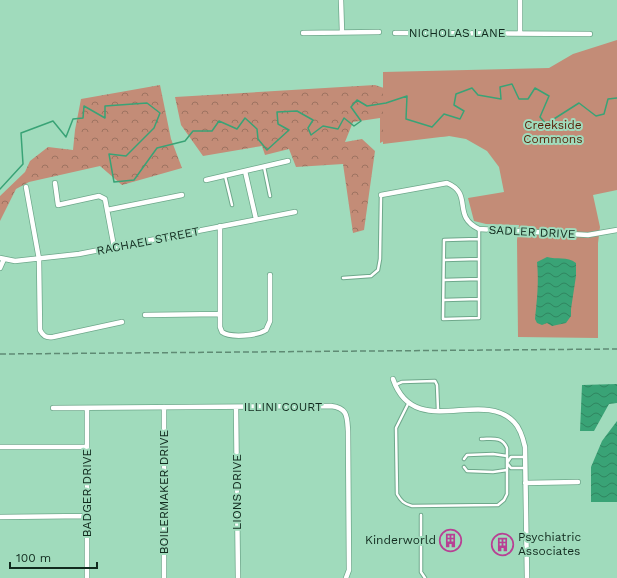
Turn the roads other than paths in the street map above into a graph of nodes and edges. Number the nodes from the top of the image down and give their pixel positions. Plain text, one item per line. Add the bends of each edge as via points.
1 (342, 0) edge
2 (520, 0) edge
3 (342, 32) junction
4 (379, 32) dead end
5 (303, 33) dead end
6 (395, 33) dead end
7 (520, 33) junction
8 (590, 34) dead end
9 (288, 161) dead end
10 (264, 166) junction
11 (245, 171) junction
12 (225, 176) junction
13 (206, 180) dead end
14 (55, 183) dead end
15 (26, 187) dead end
16 (182, 195) dead end
17 (381, 195) joint
18 (270, 196) dead end
19 (232, 205) dead end
20 (107, 210) junction
21 (295, 212) dead end
22 (256, 219) junction
23 (220, 226) junction
24 (479, 229) junction
25 (617, 230) edge
26 (478, 239) junction
27 (114, 247) junction
28 (2, 258) edge
29 (39, 259) junction
30 (479, 259) junction
31 (444, 260) junction
32 (0, 268) edge
33 (270, 275) dead end
34 (343, 278) dead end
35 (479, 279) junction
36 (444, 280) junction
37 (479, 299) junction
38 (444, 300) junction
39 (220, 314) junction
40 (145, 315) dead end
41 (122, 322) dead end
42 (393, 378) dead end
43 (395, 385) junction
44 (408, 404) junction
45 (164, 407) junction
46 (236, 407) junction
47 (53, 408) dead end
48 (87, 408) junction
49 (438, 411) junction
50 (481, 439) dead end
51 (0, 447) edge
52 (87, 447) junction
53 (507, 456) junction
54 (525, 457) junction
55 (464, 459) dead end
56 (507, 463) junction
57 (464, 467) dead end
58 (525, 468) junction
59 (507, 470) junction
60 (526, 482) junction
61 (578, 482) dead end
62 (421, 515) dead end
63 (87, 516) junction
64 (0, 517) edge
65 (87, 578) edge
66 (164, 578) edge
67 (238, 578) edge
68 (346, 578) edge
69 (425, 578) edge
70 (526, 578) edge

1 - 3 street
2 - 7 street, NICHOLAS LANE
3 - 4 street
3 - 5 street
6 - 7 street, NICHOLAS LANE
7 - 8 street, NICHOLAS LANE
9 - 10 street
10 - 11 street
10 - 18 lane
11 - 12 street
11 - 22 street
12 - 13 street
12 - 19 lane
14 - 20 street via 58,204 99,196 105,199
15 - 29 street
16 - 20 street
17 - 24 street, SADLER DRIVE via 447,182 460,194 467,222
17 - 34 lane via 378,270 371,276
20 - 27 street
21 - 22 street, RACHAEL STREET
22 - 23 street, RACHAEL STREET
23 - 27 street, RACHAEL STREET
23 - 39 street
24 - 25 street, SADLER DRIVE via 588,235
24 - 26 lane
26 - 30 lane
26 - 31 lane via 444,240
27 - 29 street, RACHAEL STREET
28 - 29 street, RACHAEL STREET via 14,262
28 - 32 street
29 - 41 street via 40,330 43,335 47,338
30 - 31 lane
30 - 35 lane
31 - 36 lane
33 - 39 street via 270,321 266,330 256,334 225,334 220,327
35 - 36 lane
35 - 37 lane
36 - 38 lane
37 - 38 lane
37 - 38 lane via 479,318 443,319
39 - 40 street
42 - 43 street
43 - 44 street
43 - 49 lane via 402,382 435,381
44 - 49 street
44 - 59 lane via 396,428 397,494 405,504 498,505 507,494
45 - 46 street, ILLINI COURT
45 - 48 street, ILLINI COURT
45 - 66 street, BOILERMAKER DRIVE
46 - 67 street, LIONS DRIVE
46 - 68 street, ILLINI COURT via 331,406 346,414
47 - 48 street, ILLINI COURT
48 - 52 street, BADGER DRIVE
49 - 54 street via 489,410 502,414 514,422 522,434
50 - 53 lane via 500,439 505,443
51 - 52 street
52 - 63 street, BADGER DRIVE
53 - 55 lane via 466,454
53 - 56 lane
54 - 56 lane via 511,457
54 - 58 street
56 - 58 lane via 511,468
56 - 59 lane
57 - 59 lane via 468,471
58 - 60 street
60 - 61 street
60 - 70 street
62 - 69 lane via 421,572
63 - 64 street
63 - 65 street, BADGER DRIVE

